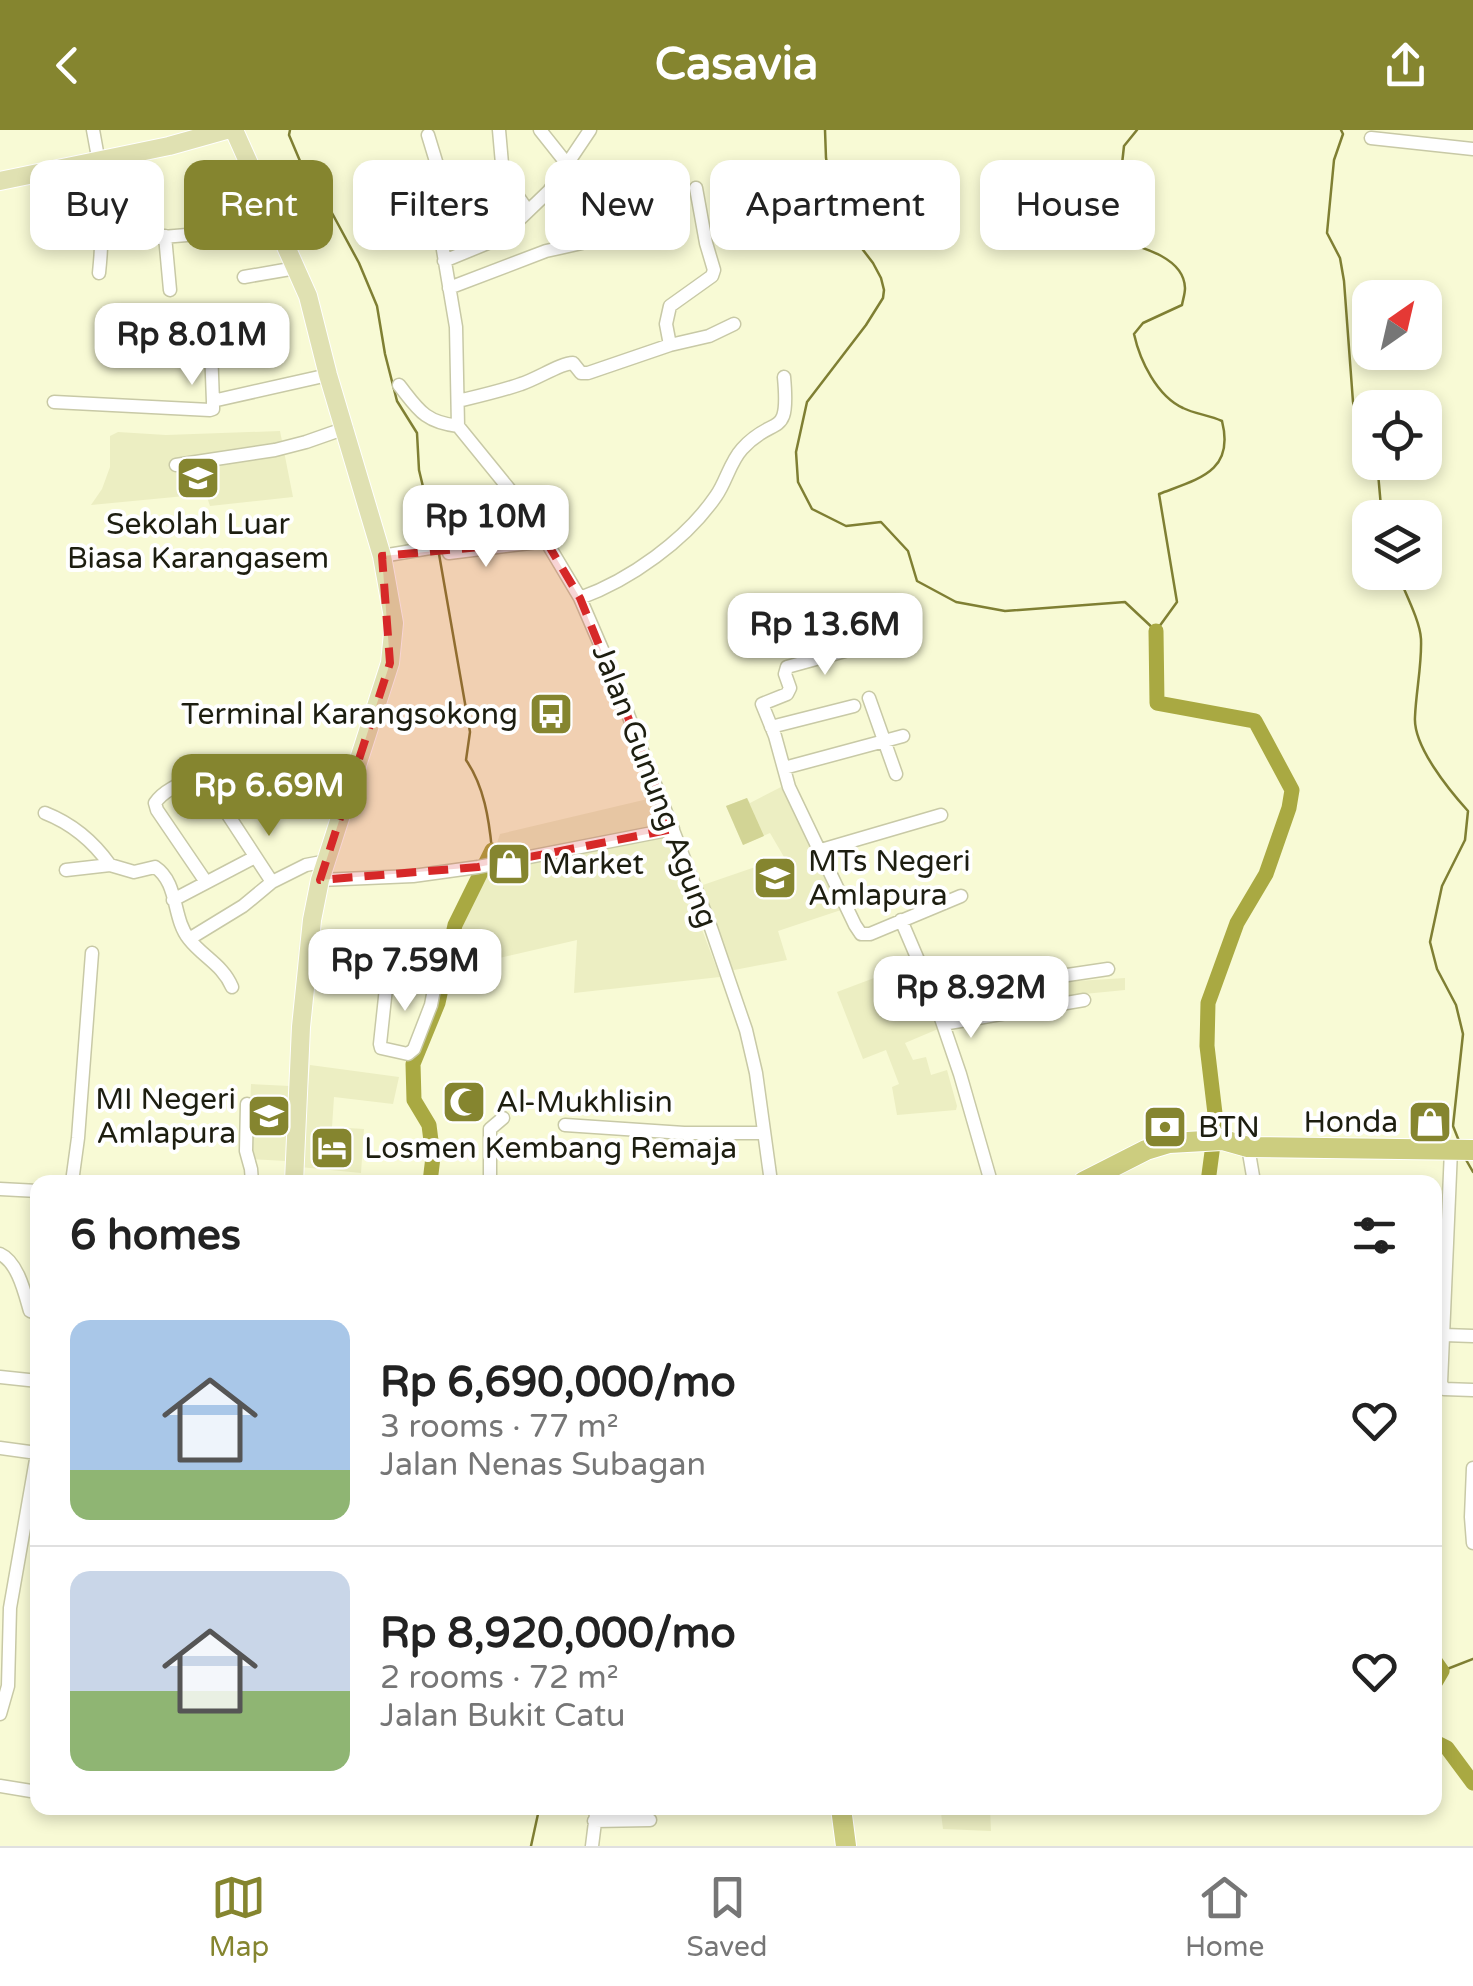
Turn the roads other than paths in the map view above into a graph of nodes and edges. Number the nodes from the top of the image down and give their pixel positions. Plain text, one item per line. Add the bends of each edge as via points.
1 (93, 130) edge
2 (226, 130) edge
3 (234, 130) edge
4 (498, 130) edge
5 (540, 130) edge
6 (590, 130) edge
7 (428, 135) dead end
8 (1372, 138) dead end
9 (1473, 149) edge
10 (99, 160) joint
11 (564, 160) edge
12 (570, 160) edge
13 (30, 175) edge
14 (0, 181) edge
15 (696, 188) dead end
16 (545, 194) edge
17 (528, 211) junction
18 (184, 235) edge
19 (165, 236) joint
20 (101, 250) edge
21 (550, 250) edge
22 (444, 261) junction
23 (296, 268) junction
24 (98, 273) dead end
25 (244, 276) dead end
26 (449, 288) junction
27 (170, 290) dead end
28 (734, 324) dead end
29 (249, 337) dead end
30 (670, 345) junction
31 (328, 375) junction
32 (784, 377) dead end
33 (398, 385) dead end
34 (458, 401) junction
35 (54, 402) dead end
36 (213, 402) junction
37 (458, 426) junction
38 (346, 428) junction
39 (176, 465) dead end
40 (546, 541) junction
41 (382, 556) junction
42 (580, 598) junction
43 (845, 652) dead end
44 (869, 698) dead end
45 (854, 706) dead end
46 (771, 727) junction
47 (903, 736) dead end
48 (884, 741) junction
49 (226, 765) dead end
50 (784, 768) junction
51 (202, 774) junction
52 (896, 774) dead end
53 (45, 814) dead end
54 (941, 815) dead end
55 (673, 829) junction
56 (821, 850) junction
57 (255, 857) junction
58 (327, 861) junction
59 (110, 866) junction
60 (66, 870) dead end
61 (320, 880) junction
62 (206, 882) junction
63 (272, 882) junction
64 (960, 896) dead end
65 (174, 900) junction
66 (900, 920) junction
67 (189, 940) junction
68 (308, 952) junction
69 (92, 953) dead end
70 (388, 960) junction
71 (1108, 969) dead end
72 (232, 987) dead end
73 (933, 994) junction
74 (1084, 1000) dead end
75 (943, 1024) junction
76 (247, 1104) dead end
77 (503, 1118) dead end
78 (566, 1125) dead end
79 (764, 1133) junction
80 (1223, 1140) junction
81 (1462, 1145) edge
82 (1248, 1147) junction
83 (73, 1175) edge
84 (252, 1175) edge
85 (294, 1175) edge
86 (490, 1175) edge
87 (770, 1175) edge
88 (989, 1175) edge
89 (1097, 1175) edge
90 (1253, 1175) edge
91 (0, 1189) edge
92 (30, 1191) edge
93 (0, 1254) edge
94 (30, 1312) edge
95 (1444, 1336) junction
96 (1473, 1336) edge
97 (0, 1377) edge
98 (30, 1379) edge
99 (1473, 1390) edge
100 (0, 1448) edge
101 (30, 1456) edge
102 (1473, 1468) edge
103 (30, 1491) edge
104 (1472, 1501) edge
105 (1473, 1543) edge
106 (5, 1608) edge
107 (0, 1714) edge
108 (0, 1786) edge
109 (30, 1791) edge
110 (597, 1815) edge
111 (606, 1815) edge
112 (842, 1815) edge
113 (650, 1820) dead end
114 (592, 1846) edge
115 (846, 1846) edge

1 - 10 street
2 - 10 main road
3 - 23 main road
4 - 17 street via 503,175
5 - 11 street
6 - 12 street
7 - 22 street via 450,218
8 - 9 street
13 - 14 main road
15 - 30 street via 714,270 670,306
16 - 17 street
17 - 22 street via 493,242
18 - 19 street
19 - 27 street
20 - 24 street
21 - 26 street
22 - 26 street
23 - 25 street
23 - 31 main road
26 - 34 street
28 - 30 street
29 - 36 street via 212,349
30 - 34 street via 588,373 567,362 518,385
31 - 36 street
31 - 38 main road
32 - 42 street via 784,418 740,450 700,517 630,574
33 - 37 street via 424,416
34 - 37 street
35 - 36 street via 210,410
37 - 40 street, Jalan Gunung Agung
38 - 39 street via 275,450
38 - 41 main road
40 - 41 street
40 - 42 street, Jalan Gunung Agung
41 - 58 main road via 392,650
42 - 55 street, Jalan Gunung Agung
43 - 46 street via 787,667 787,694 762,704
44 - 48 street
45 - 46 street
46 - 50 street
47 - 48 street
48 - 50 street
48 - 52 street
49 - 51 street
50 - 56 street
51 - 57 street
51 - 62 street via 155,803
53 - 59 street via 77,830
54 - 56 street
55 - 61 street via 483,866
55 - 79 street, Jalan Gunung Agung via 746,1030
56 - 66 street via 861,934
57 - 62 street
57 - 63 street
58 - 61 main road
58 - 63 street
59 - 60 street
59 - 65 street via 160,869
61 - 68 main road
62 - 65 street
63 - 67 street
64 - 66 street
65 - 67 street
66 - 73 street
67 - 72 street
68 - 70 street
68 - 85 main road
69 - 83 street
70 - 70 street via 429,960 438,969 431,1005 408,1054 380,1044
71 - 73 street
73 - 75 street
74 - 75 street
75 - 88 street
76 - 84 street
77 - 86 street via 490,1129
78 - 79 street
79 - 87 street, Jalan Gunung Agung
80 - 81 highway
80 - 82 highway
80 - 89 highway via 1169,1143
81 - 82 highway
81 - 95 street
82 - 90 street
91 - 92 street
93 - 94 street via 26,1289
95 - 96 street
95 - 99 street via 1442,1388
97 - 98 street
100 - 101 street
102 - 104 street
103 - 106 street
104 - 105 street
106 - 107 street via 8,1686
108 - 109 street
110 - 114 street
111 - 113 street
112 - 115 highway

